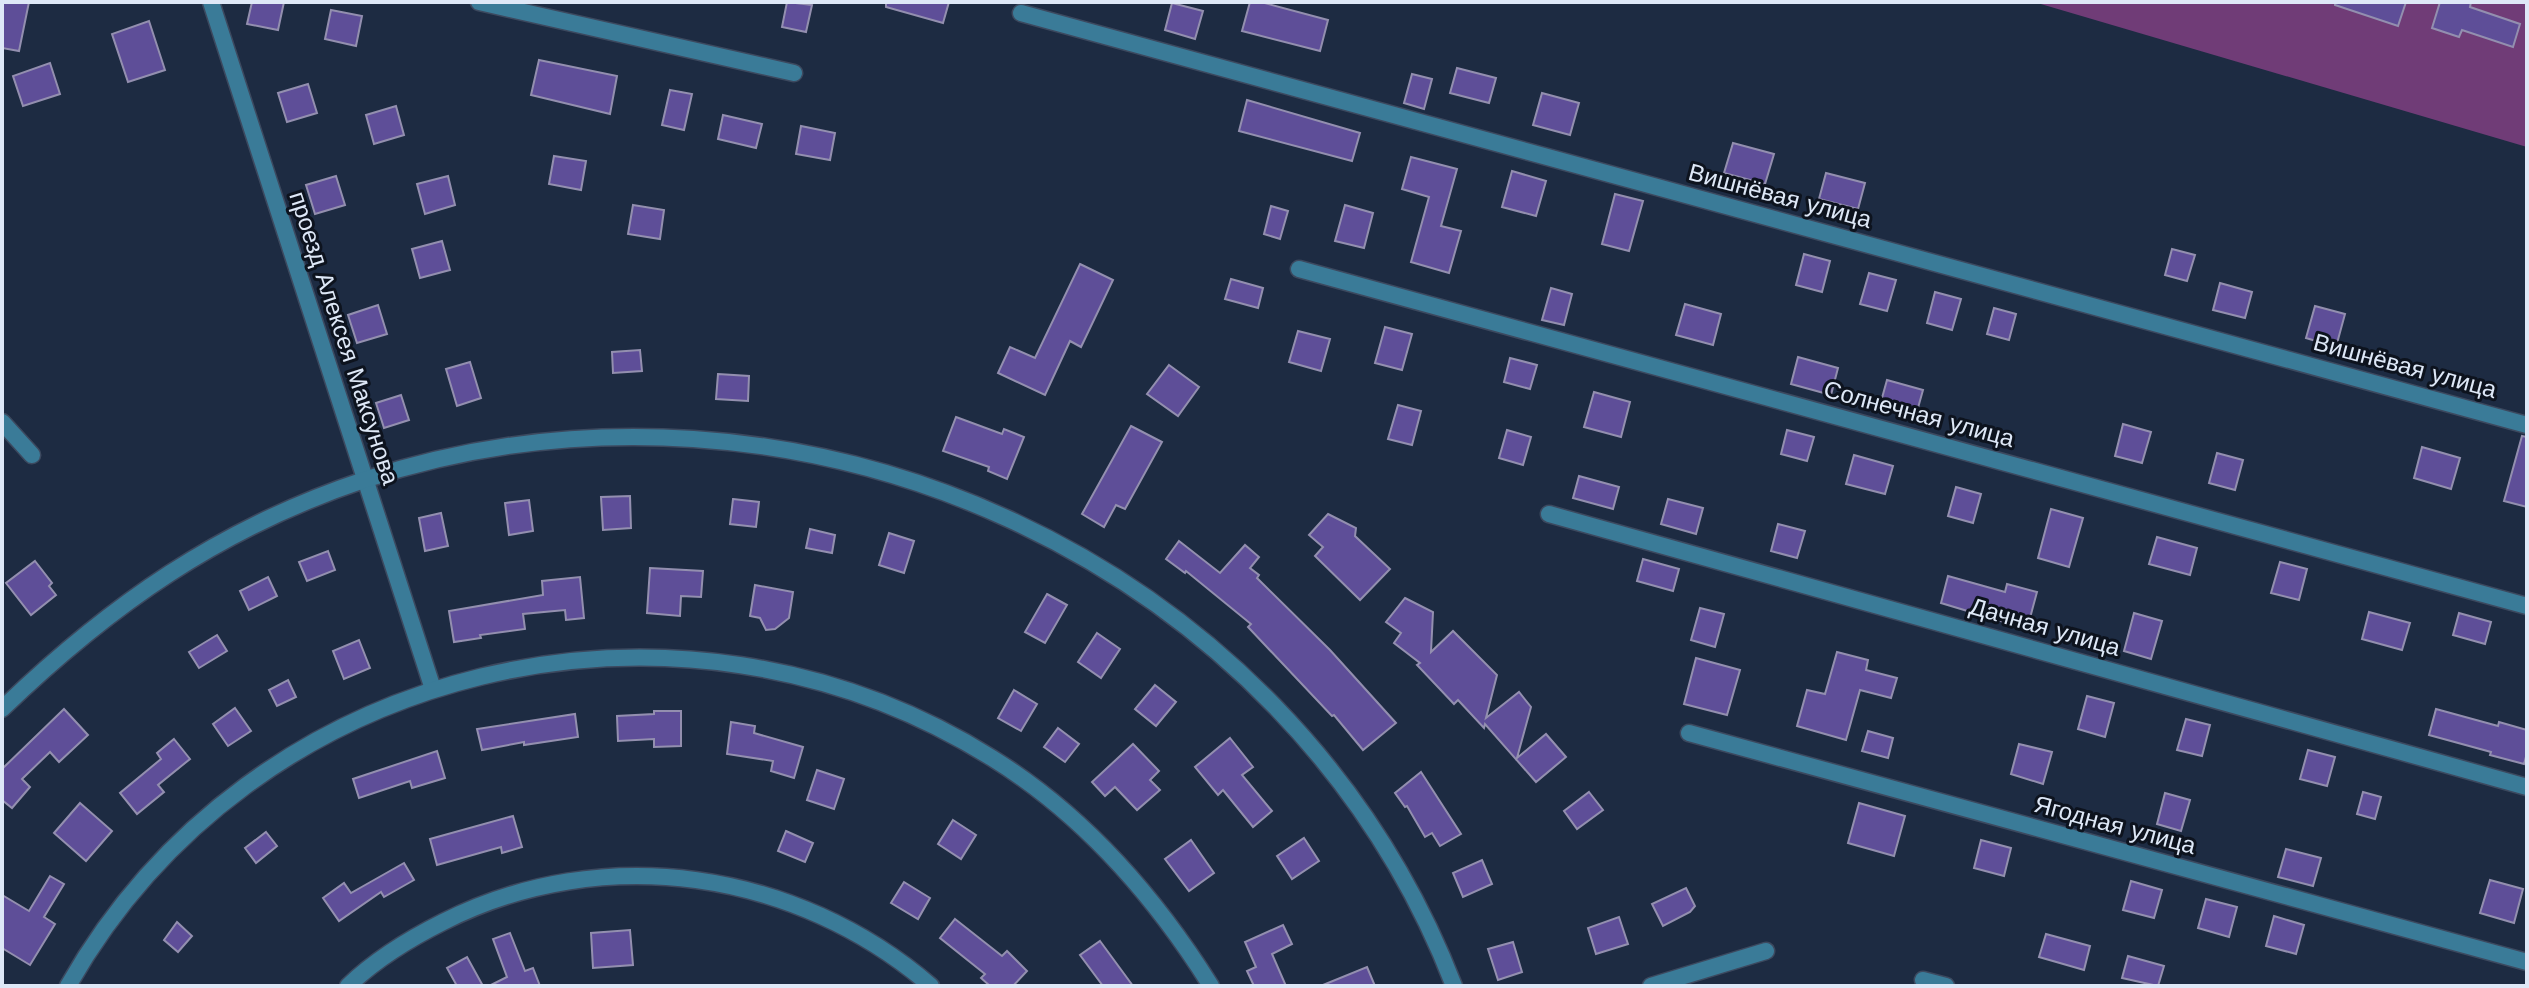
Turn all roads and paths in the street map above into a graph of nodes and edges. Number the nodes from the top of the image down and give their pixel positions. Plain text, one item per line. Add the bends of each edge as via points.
1 (211, 2) edge
2 (479, 2) edge
3 (1021, 13) dead end
4 (794, 73) dead end
5 (1299, 269) dead end
6 (2, 422) edge
7 (2527, 425) edge
8 (32, 455) dead end
9 (364, 480) junction
10 (1549, 514) dead end
11 (2527, 606) edge
12 (433, 689) junction
13 (2, 709) edge
14 (1689, 733) dead end
15 (2527, 787) edge
16 (1766, 951) dead end
17 (2527, 962) edge
18 (1923, 980) dead end
19 (68, 986) edge
20 (348, 986) edge
21 (931, 986) edge
22 (1211, 986) edge
23 (1454, 986) edge
24 (1651, 986) edge
25 (1946, 986) edge

1 - 9 street, проезд Алексея Максунова
2 - 4 street
3 - 7 street, Вишнёвая улица
5 - 11 street, Солнечная улица
6 - 8 street
9 - 12 street, проезд Алексея Максунова
9 - 13 street via 283,511 206,550 65,649
9 - 23 street via 532,443 618,436 705,439 790,449 875,468 957,495 1035,530 1111,573 1181,622 1247,678 1306,741 1359,809 1405,882
10 - 15 street, Дачная улица
12 - 19 street via 314,741 209,815 119,909
12 - 22 street via 559,661 675,657 753,666 877,700 993,758 1095,837 1179,935
14 - 17 street, Ягодная улица
16 - 24 street
18 - 25 street
20 - 21 street via 398,948 461,913 543,886 629,875 715,882 798,905 875,944

